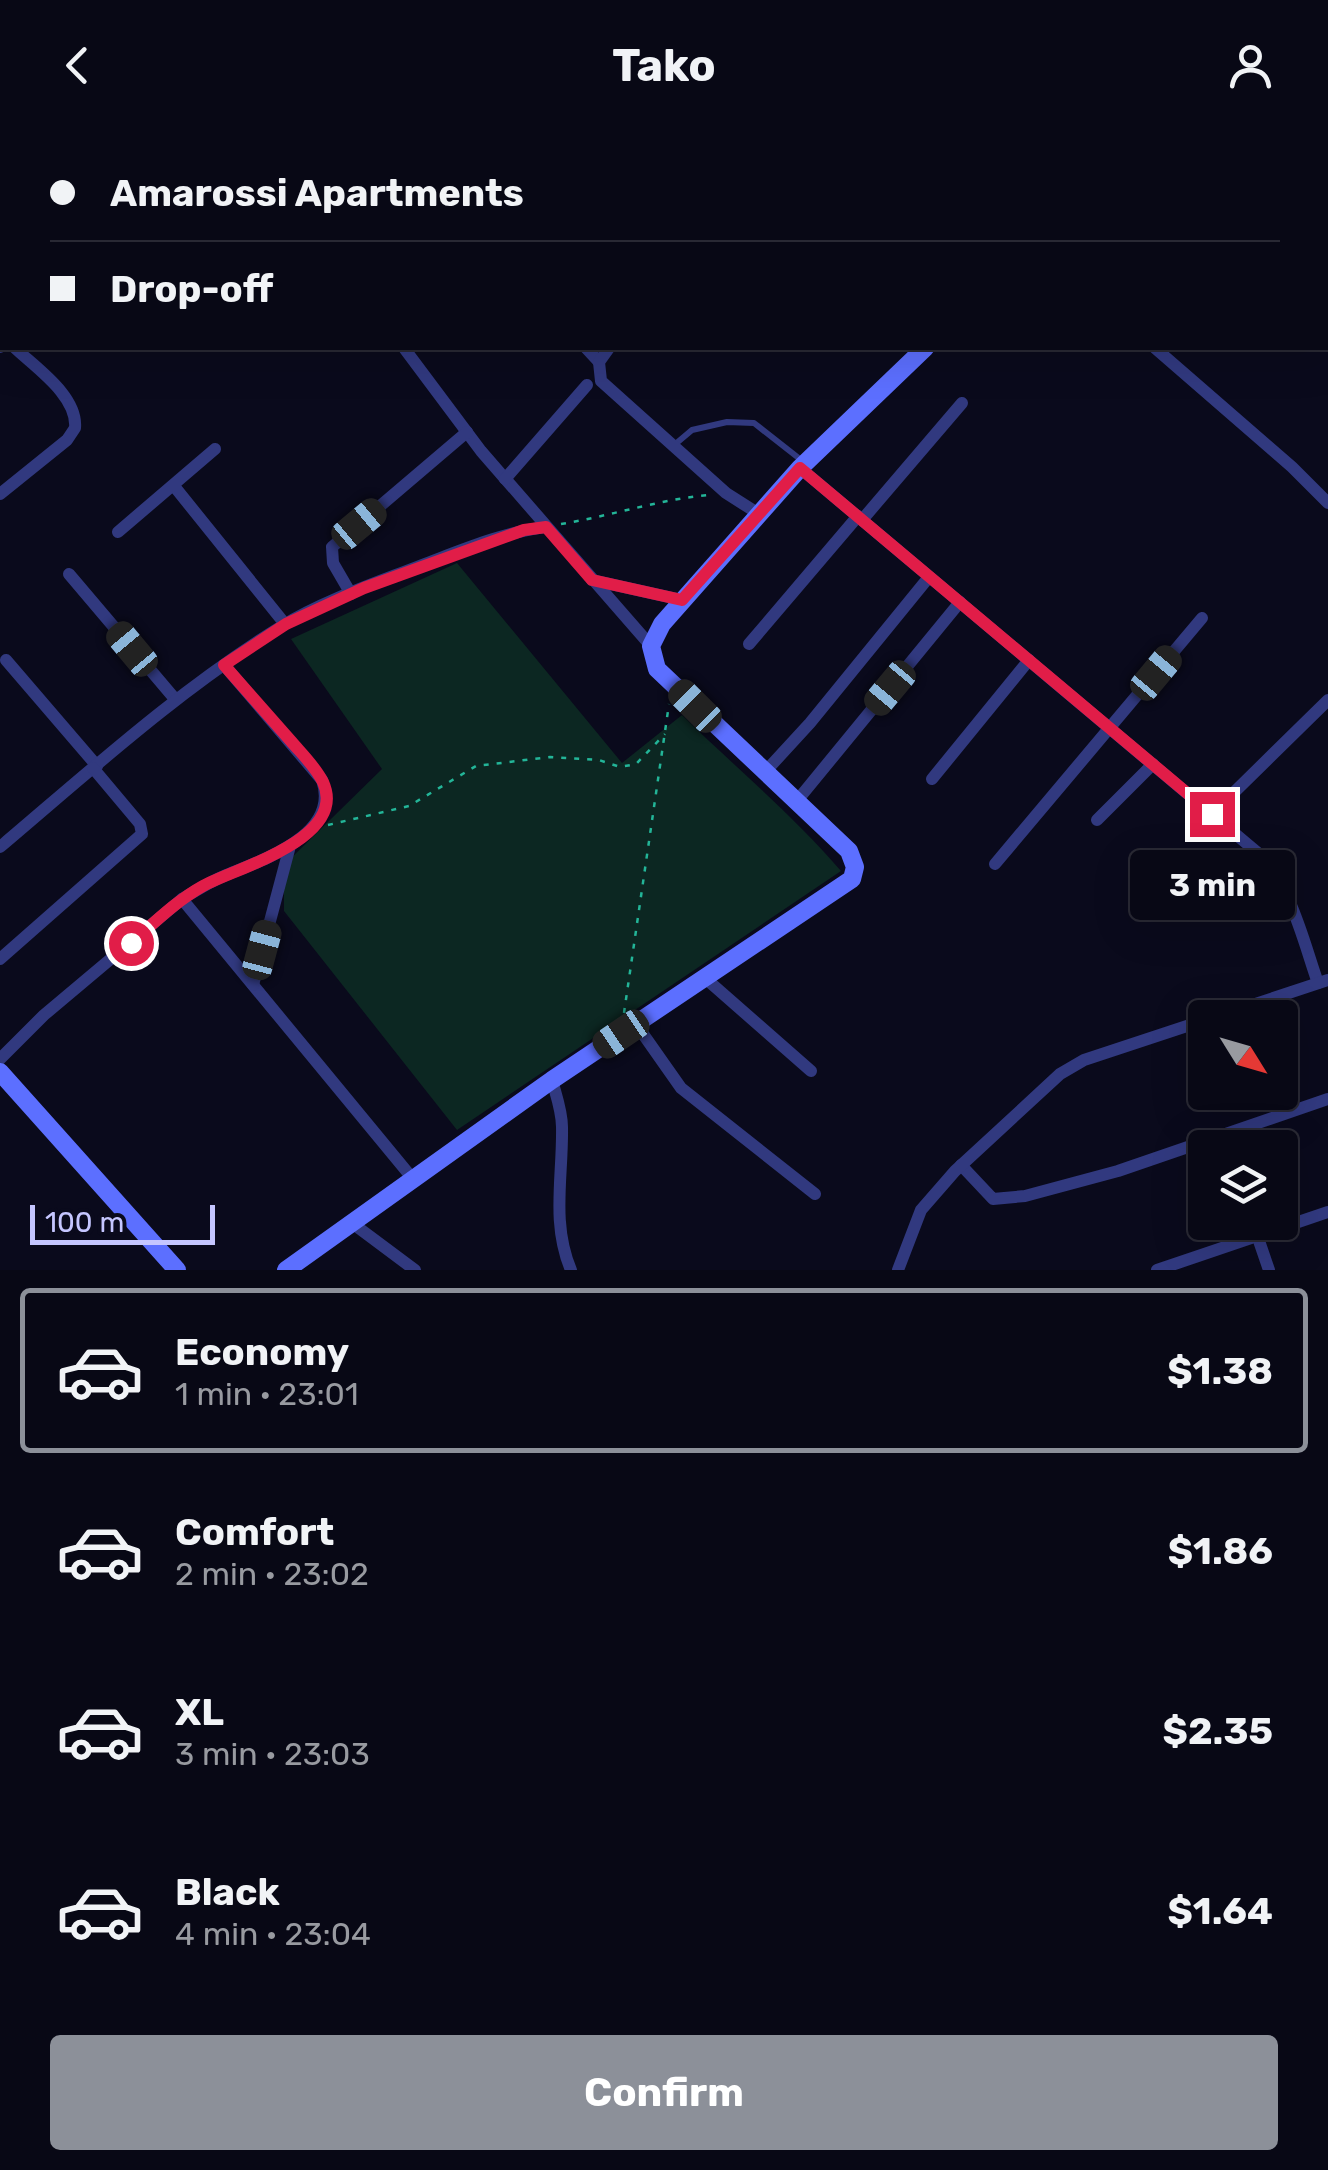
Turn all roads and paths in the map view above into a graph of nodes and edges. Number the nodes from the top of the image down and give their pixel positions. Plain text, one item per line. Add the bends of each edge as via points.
1 (17, 350) edge
2 (406, 350) edge
3 (588, 350) edge
4 (608, 350) edge
5 (923, 350) edge
6 (1157, 350) edge
7 (599, 362) junction
8 (587, 385) dead end
9 (962, 403) dead end
10 (467, 432) junction
11 (674, 446) junction
12 (215, 450) dead end
13 (803, 466) junction
14 (505, 480) junction
15 (174, 486) junction
16 (726, 493) junction
17 (0, 494) edge
18 (1328, 503) edge
19 (759, 514) junction
20 (860, 518) junction
21 (546, 527) junction
22 (118, 532) dead end
23 (69, 574) dead end
24 (930, 577) junction
25 (592, 580) junction
26 (351, 594) junction
27 (682, 600) junction
28 (960, 602) junction
29 (1202, 618) dead end
30 (286, 624) junction
31 (749, 644) dead end
32 (651, 646) junction
33 (6, 660) dead end
34 (1029, 660) junction
35 (224, 665) junction
36 (672, 683) junction
37 (175, 699) junction
38 (1328, 700) edge
39 (1110, 728) junction
40 (665, 734) junction
41 (1153, 764) junction
42 (95, 767) junction
43 (765, 772) junction
44 (932, 779) dead end
45 (796, 802) junction
46 (1212, 814) junction
47 (1097, 820) dead end
48 (312, 828) junction
49 (290, 846) junction
50 (0, 848) edge
51 (995, 864) dead end
52 (182, 899) junction
53 (0, 959) edge
54 (705, 978) junction
55 (1323, 981) edge
56 (253, 985) junction
57 (1267, 1000) edge
58 (1188, 1026) edge
59 (628, 1029) junction
60 (0, 1059) edge
61 (811, 1072) dead end
62 (2, 1080) edge
63 (552, 1080) junction
64 (1328, 1099) edge
65 (962, 1165) junction
66 (413, 1178) junction
67 (815, 1194) dead end
68 (1328, 1212) edge
69 (1298, 1222) edge
70 (352, 1223) junction
71 (1244, 1240) edge
72 (1260, 1240) edge
73 (178, 1270) edge
74 (286, 1270) edge
75 (415, 1270) edge
76 (571, 1270) edge
77 (898, 1270) edge
78 (1157, 1270) edge
79 (1269, 1270) edge

1 - 17 street via 66,399 76,419 73,434
2 - 10 street
3 - 7 street
4 - 7 street
5 - 13 street
6 - 18 street
7 - 11 street via 601,381
8 - 14 street
9 - 20 street
10 - 14 street
10 - 26 street via 332,547 333,563
11 - 13 lane via 692,430 754,423
11 - 16 street
12 - 15 street
13 - 19 street
13 - 20 street
14 - 21 street
15 - 22 street
15 - 30 street
16 - 19 street
16 - 21 path
19 - 27 street
20 - 24 street
20 - 31 street
21 - 25 street
21 - 26 street via 461,550
23 - 37 street
24 - 28 street
24 - 43 street
25 - 27 street
25 - 32 street
26 - 30 street
27 - 32 street
28 - 34 street
28 - 45 street
29 - 39 street
30 - 35 street
32 - 36 street via 657,668
33 - 42 street
34 - 39 street
34 - 44 street
35 - 37 street
35 - 48 street via 322,780 325,805
36 - 40 path
36 - 43 street
37 - 42 street
38 - 46 street
39 - 41 street
39 - 51 street
40 - 48 path via 636,764 550,758 476,766 409,806
40 - 59 path
41 - 46 street
41 - 47 street
42 - 50 street
42 - 53 street via 142,834
43 - 45 street
45 - 54 street via 849,851 852,879
46 - 55 street via 1274,870
48 - 49 street
49 - 52 street
49 - 56 street
52 - 56 street
52 - 60 street
54 - 59 street
54 - 61 street
55 - 57 street
56 - 66 street
58 - 65 street via 1060,1074
59 - 63 street
59 - 67 street via 681,1088
62 - 73 street
63 - 66 street
63 - 76 street via 562,1121 559,1224
64 - 65 street via 1026,1196 994,1199
65 - 77 street via 921,1210
66 - 70 street
68 - 69 street
70 - 74 street
70 - 75 street
71 - 78 street
72 - 79 street

